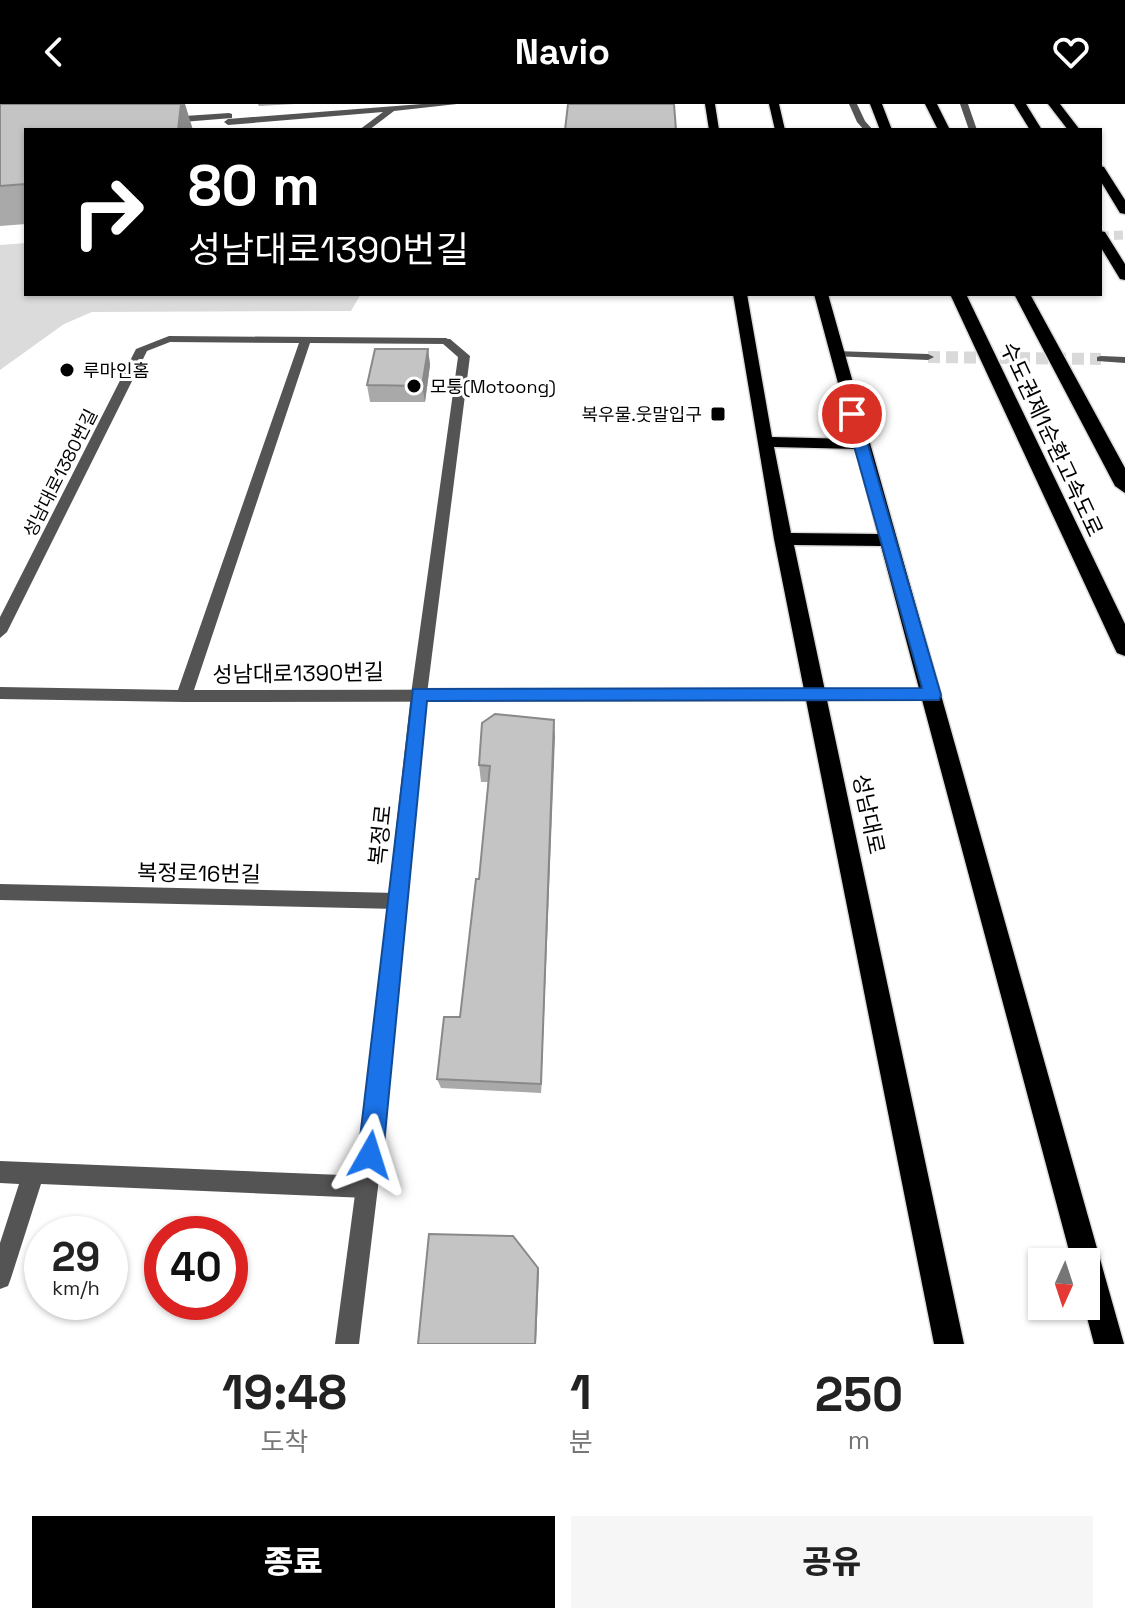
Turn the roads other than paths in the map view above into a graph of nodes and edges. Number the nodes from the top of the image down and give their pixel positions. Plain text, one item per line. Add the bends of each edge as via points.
1 (230, 104) edge
2 (453, 104) edge
3 (710, 104) edge
4 (774, 104) edge
5 (853, 104) edge
6 (876, 104) edge
7 (931, 104) edge
8 (964, 104) edge
9 (1020, 104) edge
10 (1054, 104) edge
11 (394, 109) junction
12 (321, 115) junction
13 (155, 121) edge
14 (228, 123) edge
15 (307, 128) edge
16 (366, 128) edge
17 (714, 128) edge
18 (780, 128) edge
19 (867, 128) edge
20 (885, 128) edge
21 (943, 128) edge
22 (972, 128) edge
23 (1035, 128) edge
24 (1072, 128) edge
25 (1102, 173) edge
26 (1125, 210) edge
27 (1102, 238) edge
28 (1125, 276) edge
29 (740, 296) edge
30 (821, 296) edge
31 (959, 296) edge
32 (1023, 296) edge
33 (305, 341) junction
34 (446, 341) joint
35 (835, 354) junction
36 (928, 357) tunnel mouth
37 (1101, 359) tunnel mouth
38 (1125, 360) edge
39 (765, 442) junction
40 (861, 444) junction
41 (1125, 486) edge
42 (783, 539) junction
43 (888, 540) junction
44 (0, 632) edge
45 (1125, 647) edge
46 (0, 693) edge
47 (816, 693) junction
48 (419, 694) junction
49 (932, 695) junction
50 (184, 696) junction
51 (0, 892) edge
52 (397, 901) junction
53 (0, 1172) edge
54 (34, 1172) junction
55 (367, 1187) junction
56 (1082, 1248) edge
57 (0, 1278) edge
58 (1100, 1312) edge
59 (347, 1344) edge
60 (949, 1344) edge
61 (1109, 1344) edge

1 - 14 street
2 - 11 street
3 - 17 main road
4 - 18 main road
5 - 19 street
6 - 20 highway
7 - 21 highway
8 - 22 street
9 - 23 highway
10 - 24 highway
11 - 12 street
11 - 16 street
12 - 14 street
12 - 15 street
13 - 14 street
25 - 26 highway
27 - 28 highway
29 - 39 main road, 성남대로
30 - 35 main road
31 - 45 highway, 수도권제1순환고속도로
32 - 41 highway, 수도권제1순환고속도로
33 - 34 street, 성남대로1380번길
33 - 44 street, 성남대로1380번길 via 169,339 142,349
33 - 50 street
34 - 48 street, 복정로 via 464,356
35 - 36 street
35 - 40 main road
37 - 38 street
39 - 40 main road
39 - 42 main road, 성남대로
40 - 43 main road
42 - 43 main road
42 - 47 main road, 성남대로
43 - 49 main road
46 - 50 street, 성남대로1390번길
47 - 48 street, 성남대로1390번길
47 - 49 street, 성남대로1390번길
47 - 60 main road, 성남대로
48 - 50 street, 성남대로1390번길
48 - 52 street, 복정로
49 - 56 main road
51 - 52 street, 복정로16번길
52 - 55 street, 복정로
53 - 54 street
54 - 55 street
54 - 57 street
55 - 59 street, 복정로
58 - 61 main road

